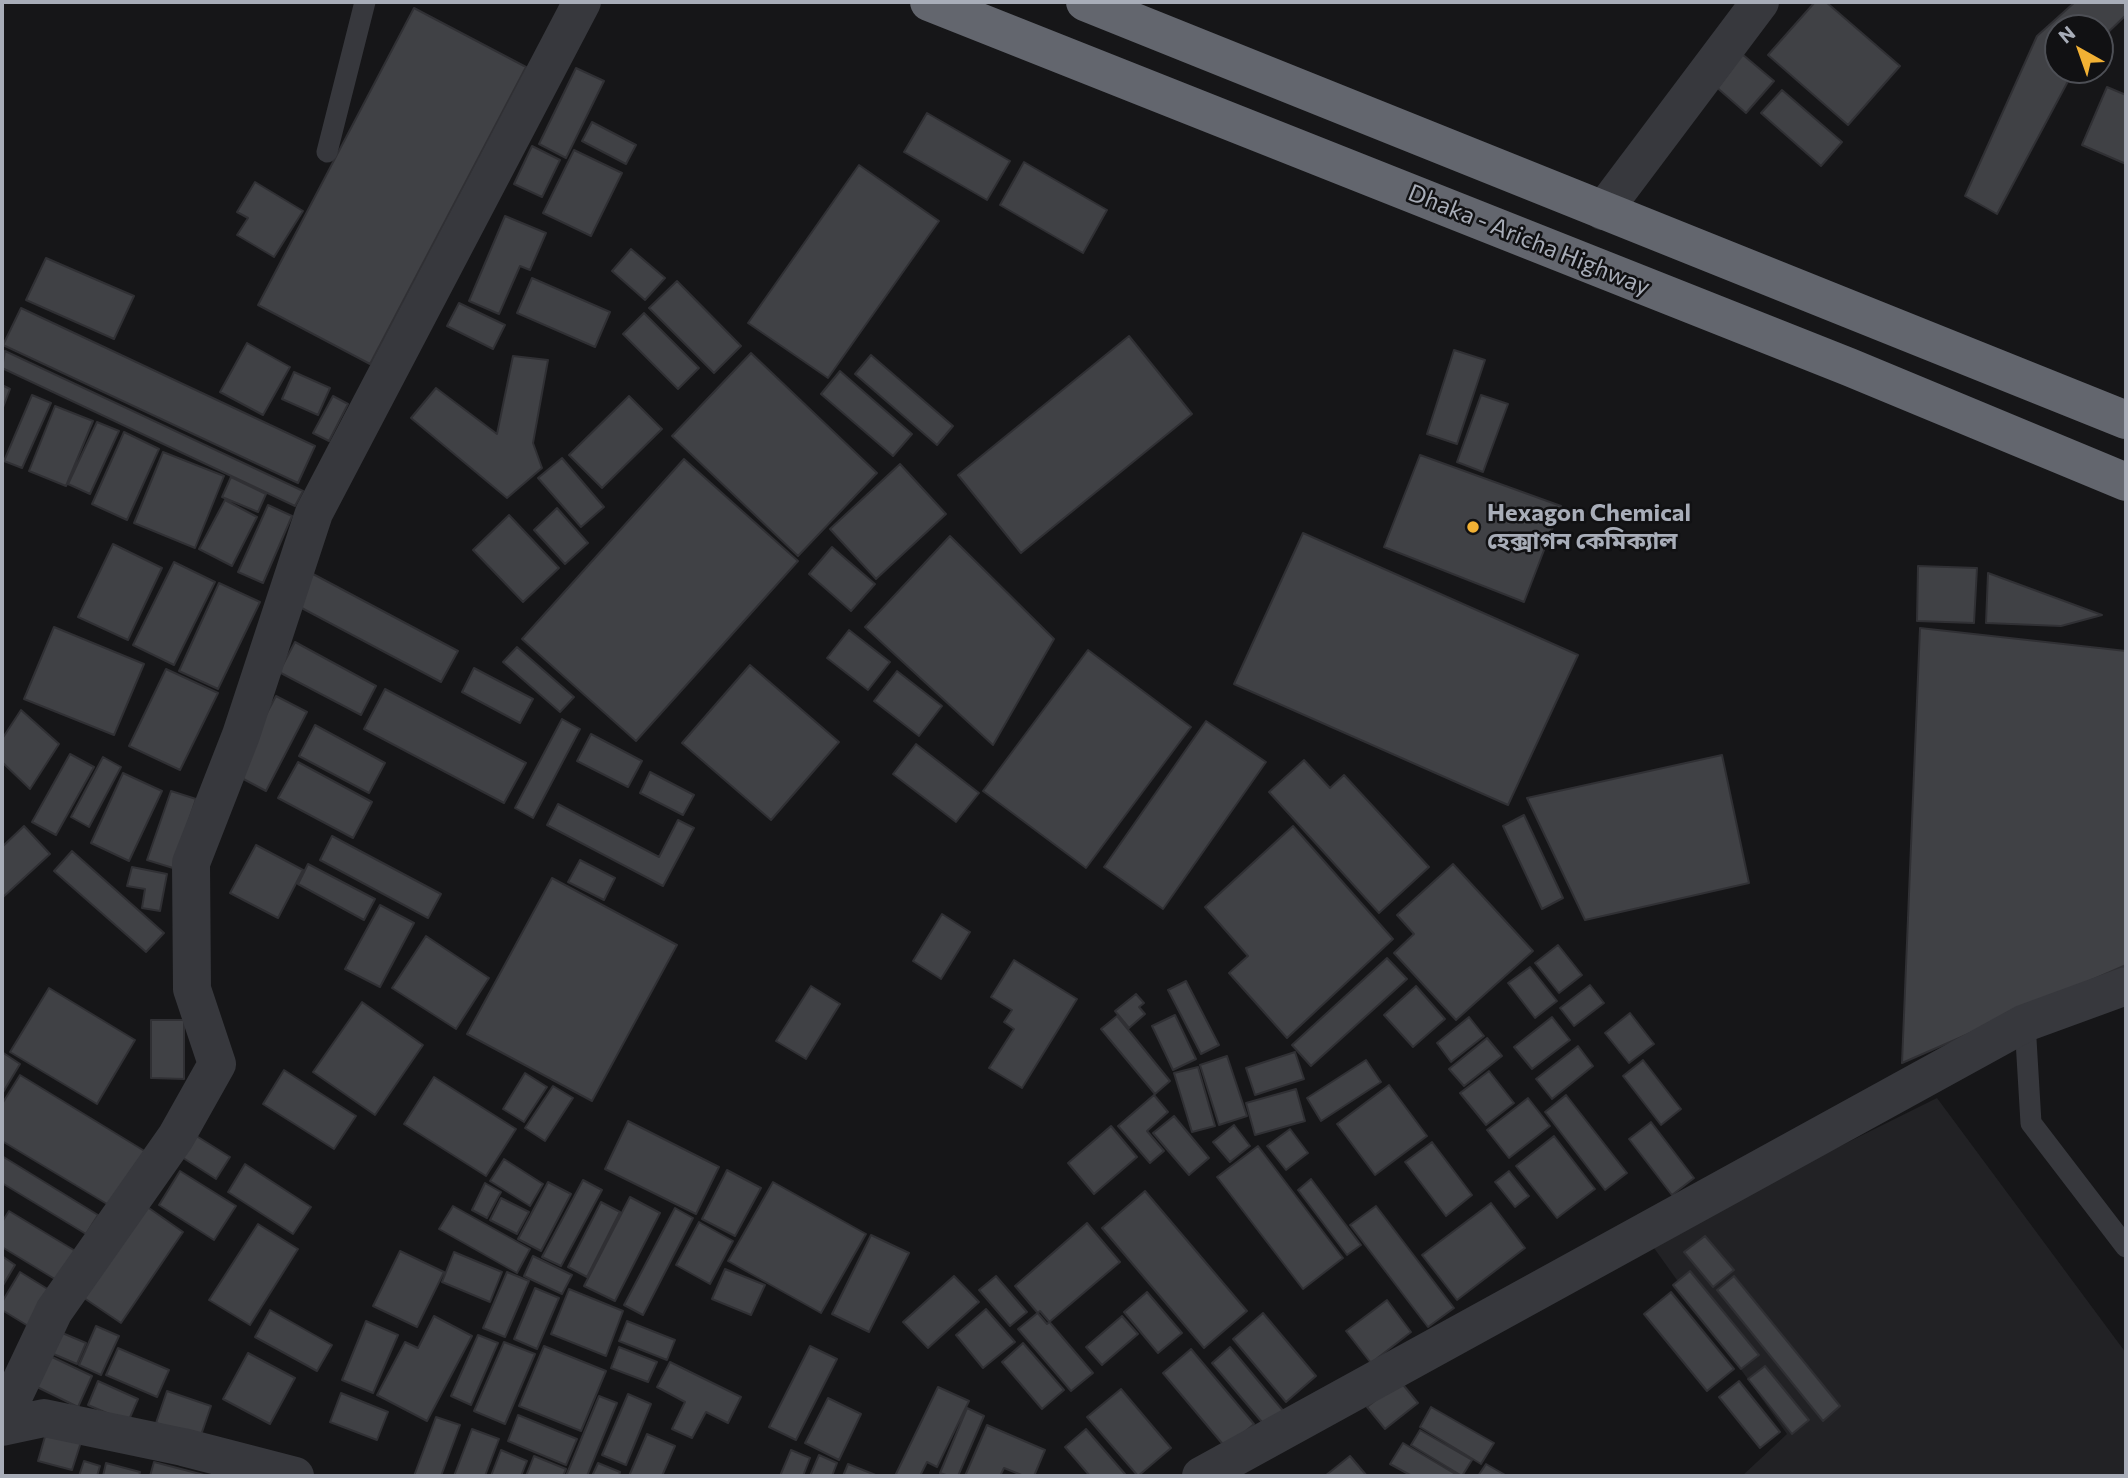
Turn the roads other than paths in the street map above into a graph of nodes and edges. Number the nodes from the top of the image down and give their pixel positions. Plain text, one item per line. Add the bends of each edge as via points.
1 (365, 2) edge
2 (582, 2) edge
3 (929, 2) edge
4 (1084, 2) edge
5 (1760, 2) edge
6 (327, 152) dead end
7 (1603, 211) junction
8 (2126, 420) edge
9 (2126, 482) edge
10 (2126, 986) edge
11 (2025, 1023) junction
12 (2126, 1247) edge
13 (2, 1421) edge
14 (2, 1427) edge
15 (295, 1476) edge
16 (1205, 1476) edge

1 - 6 lane
2 - 13 street via 314,513 242,734 191,863 192,989 217,1064 176,1137 54,1311
3 - 9 highway, Dhaka - Aricha Highway via 1849,367
4 - 7 highway
5 - 7 street
7 - 8 highway
10 - 11 street
11 - 12 lane via 2031,1123
11 - 16 street
14 - 15 street via 44,1418

